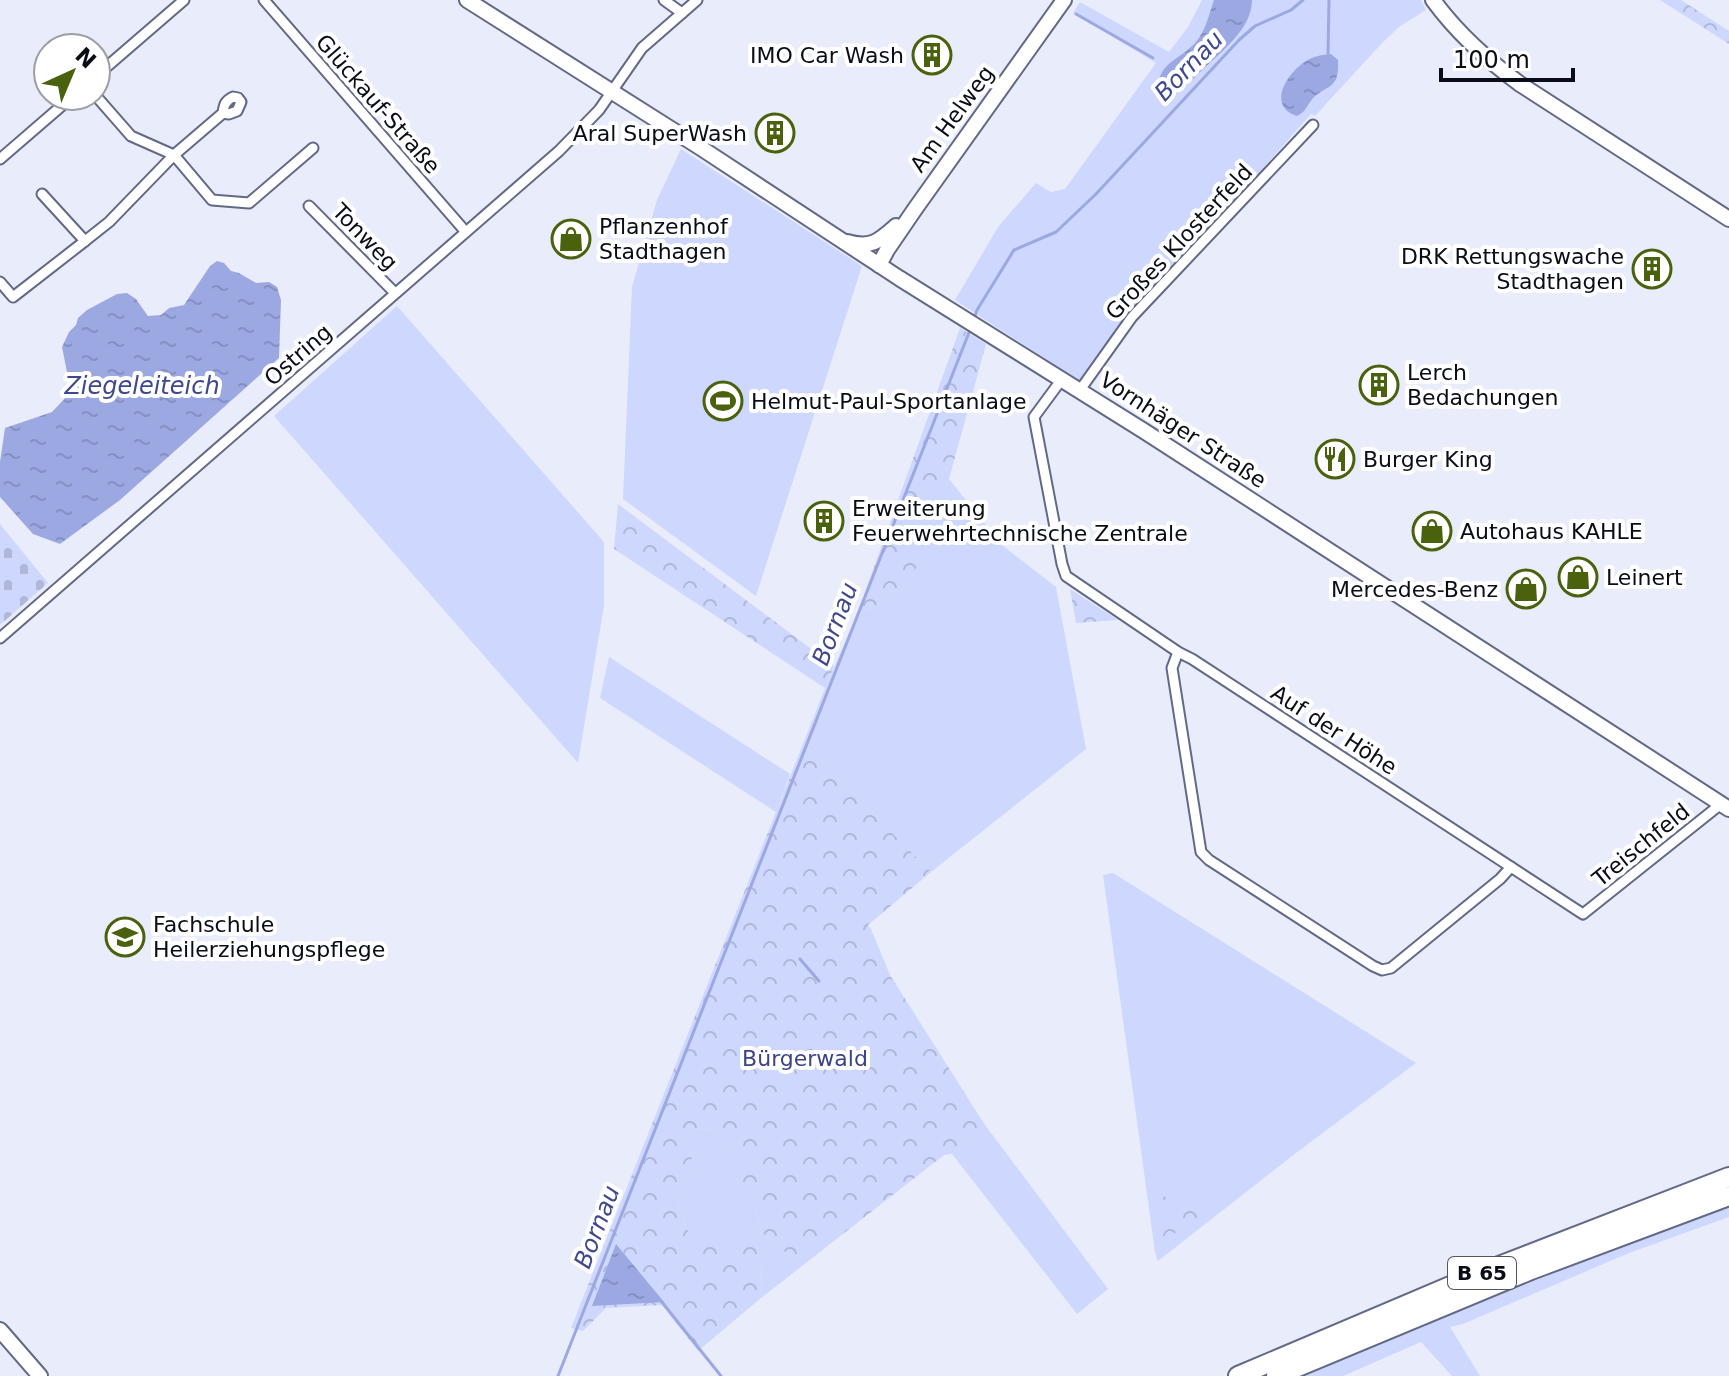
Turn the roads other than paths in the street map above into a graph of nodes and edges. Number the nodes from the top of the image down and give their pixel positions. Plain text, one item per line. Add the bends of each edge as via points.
1 (184, 0) edge
2 (264, 0) edge
3 (467, 0) edge
4 (664, 0) edge
5 (697, 0) edge
6 (1064, 0) edge
7 (1433, 0) edge
8 (682, 13) junction
9 (112, 62) edge
10 (612, 91) junction
11 (54, 112) edge
12 (110, 112) edge
13 (223, 113) dead end
14 (1313, 125) dead end
15 (313, 148) dead end
16 (174, 155) junction
17 (0, 159) edge
18 (42, 194) dead end
19 (309, 206) dead end
20 (915, 209) junction
21 (1729, 219) edge
22 (465, 231) junction
23 (839, 240) junction
24 (85, 241) junction
25 (879, 265) junction
26 (0, 282) edge
27 (395, 293) junction
28 (1062, 379) junction
29 (1080, 390) junction
30 (0, 638) edge
31 (1178, 652) junction
32 (1725, 806) edge
33 (1511, 867) junction
34 (1583, 914) joint
35 (1729, 1177) edge
36 (1729, 1196) edge
37 (0, 1330) edge
38 (40, 1376) edge
39 (1238, 1376) edge
40 (1276, 1376) edge

1 - 9 street
2 - 22 street, Glückauf-Straße
3 - 10 main road, Vornhäger Straße
4 - 8 street
5 - 8 street
6 - 20 main road, Am Helweg
7 - 21 main road via 1464,37 1520,84
8 - 10 street via 642,48
10 - 22 street, Ostring via 559,151
10 - 23 main road, Vornhäger Straße
11 - 17 street
12 - 16 street via 131,136
13 - 16 street
14 - 29 street, Großes Klosterfeld via 1132,317
15 - 16 street via 249,203 212,200
16 - 24 street
18 - 24 street
19 - 27 street, Tonweg
20 - 23 main road via 873,244
20 - 25 main road, Am Helweg
22 - 27 street, Ostring
23 - 25 main road, Vornhäger Straße
24 - 26 street via 13,297
25 - 28 main road, Vornhäger Straße
27 - 30 street, Ostring
28 - 29 main road, Vornhäger Straße
28 - 31 street, Auf der Höhe via 1034,417 1066,576
29 - 32 main road, Vornhäger Straße
31 - 33 street, Auf der Höhe
31 - 33 street via 1172,668 1201,852 1373,966 1391,968
32 - 34 street, Treischfeld
33 - 34 street, Auf der Höhe
35 - 39 highway, B 65 via 1481,1273
36 - 40 highway, B 65 via 1531,1270
37 - 38 main road

